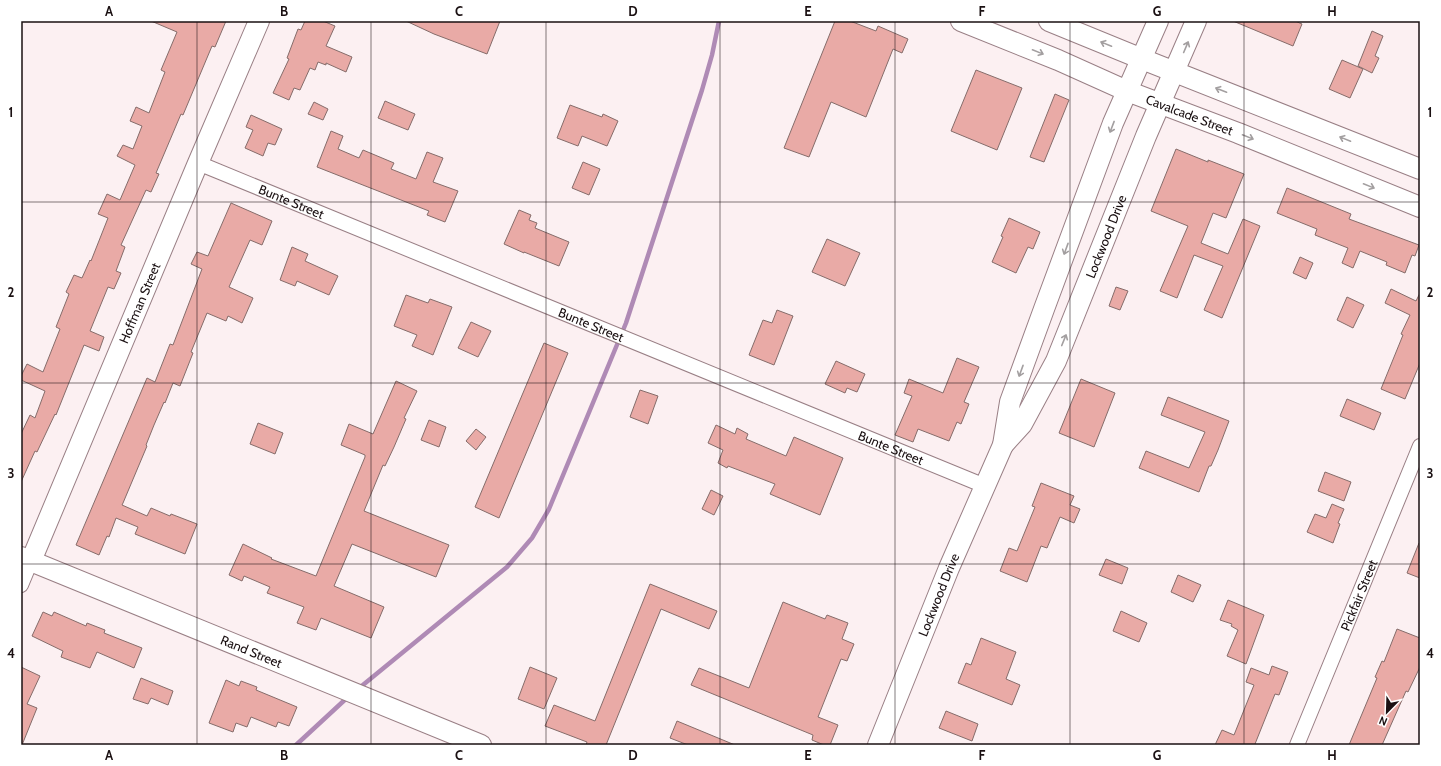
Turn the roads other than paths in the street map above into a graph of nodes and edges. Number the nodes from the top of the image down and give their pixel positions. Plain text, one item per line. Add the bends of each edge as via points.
1 (259, 21) edge
2 (961, 21) edge
3 (1049, 21) edge
4 (1158, 21) edge
5 (1196, 21) edge
6 (1142, 59) junction
7 (1174, 72) junction
8 (1127, 92) junction
9 (1159, 104) junction
10 (198, 163) junction
11 (1420, 169) edge
12 (1420, 207) edge
13 (1044, 309) junction
14 (1073, 320) junction
15 (1003, 445) junction
16 (1420, 446) edge
17 (985, 486) junction
18 (26, 559) edge
19 (21, 585) edge
20 (481, 745) edge
21 (878, 745) edge
22 (1297, 745) edge

1 - 10 main road, Hoffman Street
2 -> 8 main road, Cavalcade Street
6 -> 3 main road
4 - 6 main road, Lockwood Drive
7 -> 5 main road, Lockwood Drive
6 - 7 main road
6 - 8 main road, Lockwood Drive
7 - 9 main road, Lockwood Drive
11 -> 7 main road
8 - 9 main road, Cavalcade Street
8 -> 13 main road, Lockwood Drive via 1113,123
9 -> 12 main road, Cavalcade Street via 1238,133
9 - 14 main road, Lockwood Drive
10 - 17 street, Bunte Street
10 - 18 main road, Hoffman Street
13 - 14 main road
13 -> 15 main road, Lockwood Drive via 1010,402
15 -> 14 main road, Lockwood Drive via 1022,424 1056,361
15 - 17 main road, Lockwood Drive
16 - 22 street, Pickfair Street
17 - 21 main road, Lockwood Drive
18 - 19 street, Hoffman Street
18 - 20 main road, Rand Street

